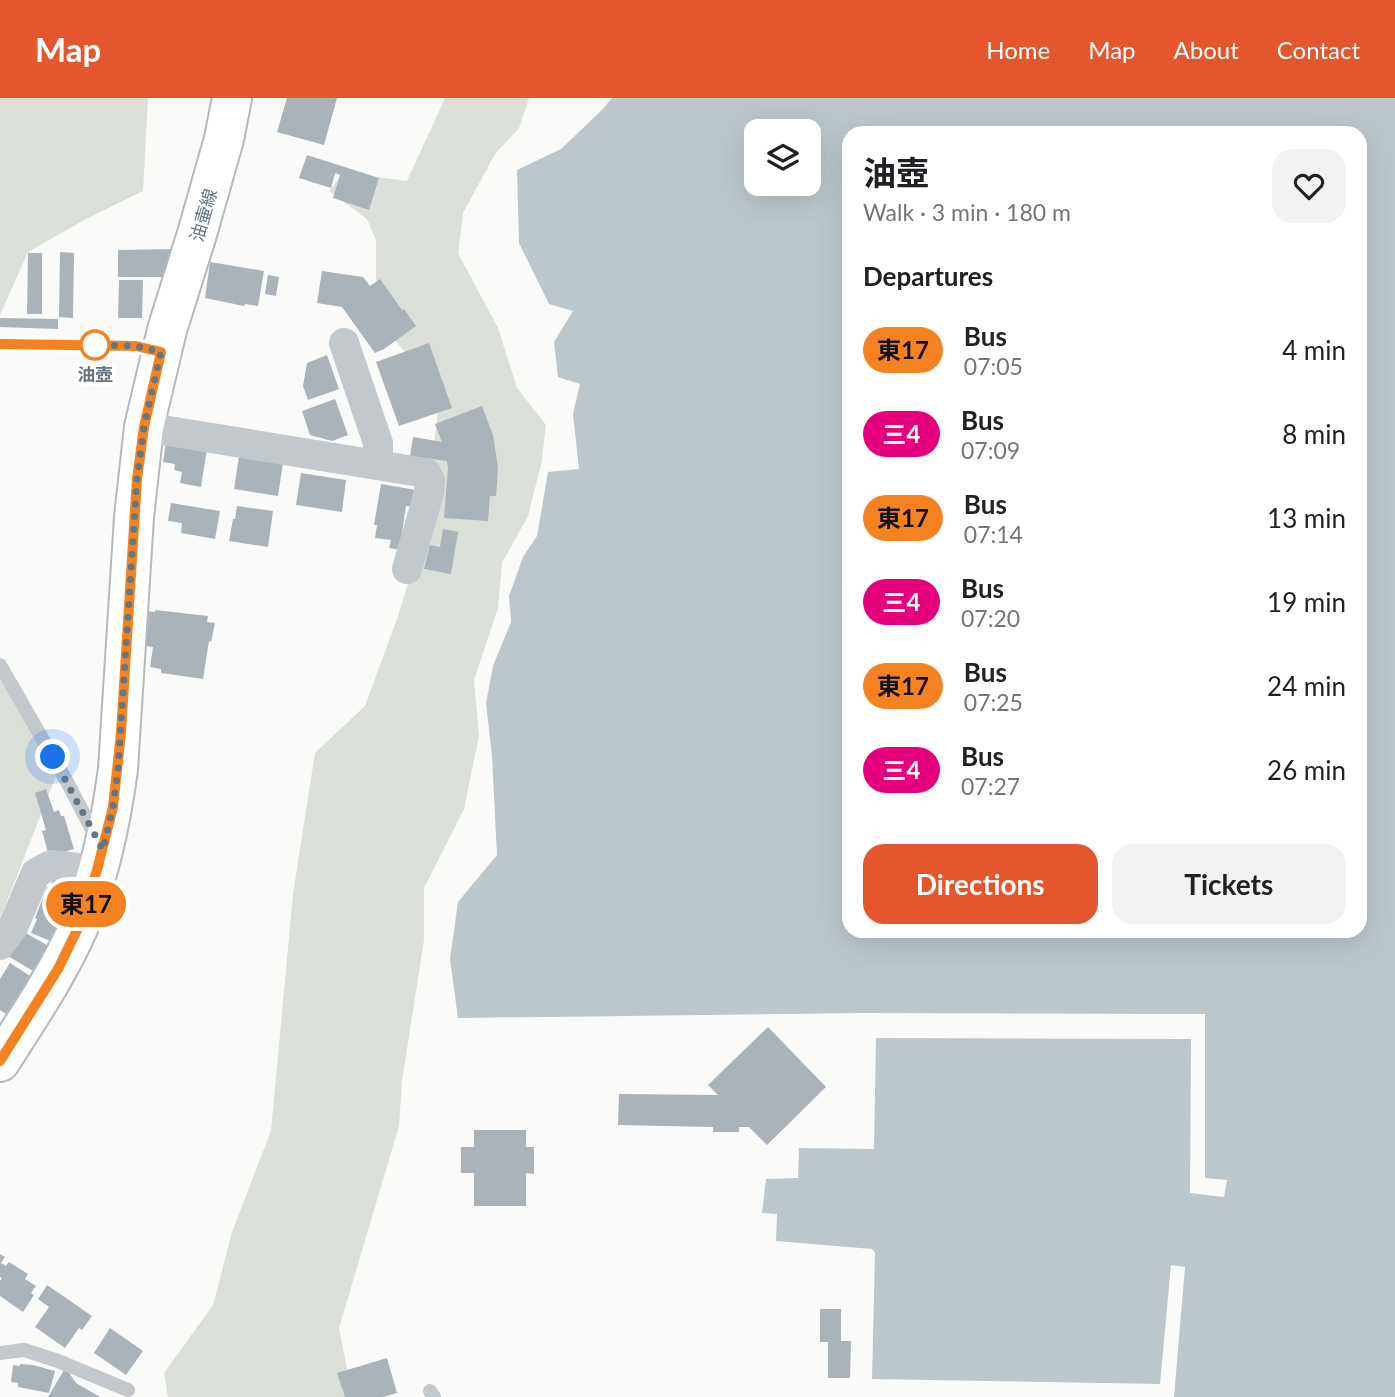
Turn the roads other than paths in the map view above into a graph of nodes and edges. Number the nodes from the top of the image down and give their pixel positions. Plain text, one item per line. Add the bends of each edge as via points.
1 (232, 98) edge
2 (164, 341) junction
3 (344, 342) dead end
4 (0, 344) edge
5 (144, 427) junction
6 (378, 465) junction
7 (407, 569) dead end
8 (0, 666) edge
9 (100, 860) junction
10 (0, 945) edge
11 (0, 1062) edge
12 (0, 1353) edge
13 (128, 1390) dead end

1 - 2 main road, 油壷線
2 - 4 lane via 136,346
2 - 5 main road, 油壷線
3 - 6 street via 378,443
5 - 6 street
5 - 9 main road, 油壷線 via 118,769
6 - 7 street via 425,473 430,480
8 - 9 lane via 66,780
9 - 10 street via 51,865 36,873 13,927
9 - 11 main road, 油壷線 via 80,924 58,969
12 - 13 lane via 24,1350

